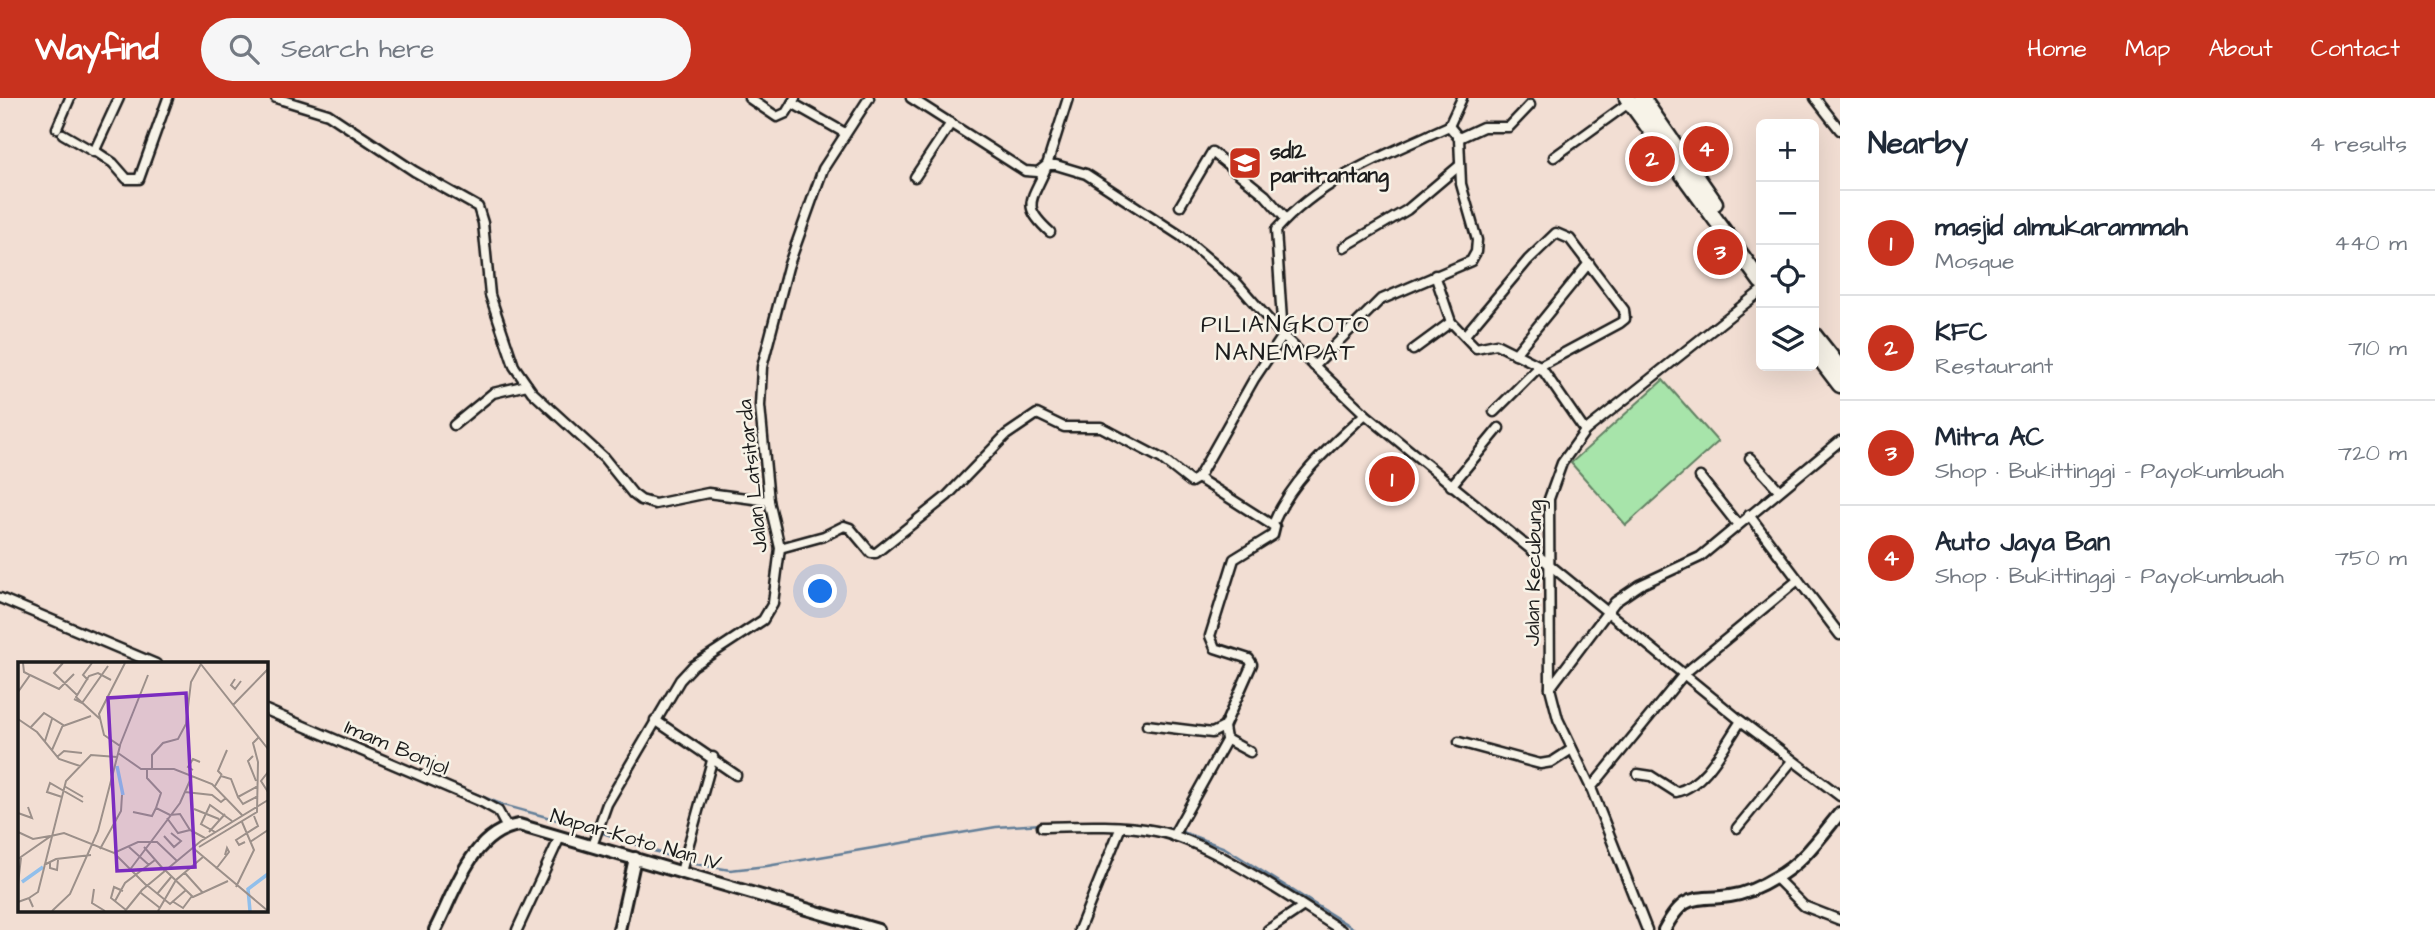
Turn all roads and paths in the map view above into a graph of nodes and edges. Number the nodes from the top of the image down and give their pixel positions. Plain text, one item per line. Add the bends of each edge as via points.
1 (70, 98) edge
2 (119, 98) edge
3 (168, 98) edge
4 (276, 98) edge
5 (749, 98) edge
6 (869, 98) edge
7 (911, 98) edge
8 (1068, 98) edge
9 (1462, 98) edge
10 (1815, 98) edge
11 (1639, 100) edge
12 (794, 101) edge
13 (1530, 105) dead end
14 (951, 124) junction
15 (1449, 126) junction
16 (1840, 130) edge
17 (845, 134) junction
18 (1459, 138) junction
19 (95, 151) junction
20 (1554, 157) dead end
21 (1460, 166) junction
22 (1046, 167) junction
23 (915, 177) dead end
24 (1180, 206) dead end
25 (1286, 219) junction
26 (1049, 232) dead end
27 (1344, 247) dead end
28 (1756, 261) edge
29 (1589, 263) junction
30 (1435, 275) junction
31 (1756, 275) edge
32 (1756, 295) edge
33 (1451, 322) junction
34 (1465, 335) junction
35 (1283, 336) junction
36 (1819, 345) edge
37 (1819, 348) edge
38 (1413, 350) dead end
39 (1515, 354) junction
40 (1314, 366) junction
41 (1540, 366) junction
42 (1840, 368) edge
43 (527, 385) junction
44 (1840, 385) edge
45 (1494, 412) dead end
46 (1365, 414) junction
47 (454, 425) dead end
48 (1499, 428) dead end
49 (1585, 431) junction
50 (1840, 441) edge
51 (1750, 458) dead end
52 (1700, 477) dead end
53 (1198, 478) junction
54 (1451, 486) junction
55 (1779, 490) junction
56 (769, 501) junction
57 (1749, 515) junction
58 (1273, 524) junction
59 (1738, 525) junction
60 (786, 547) junction
61 (1547, 561) junction
62 (1798, 580) junction
63 (0, 598) edge
64 (1608, 611) junction
65 (1840, 635) edge
66 (151, 662) edge
67 (1685, 673) junction
68 (1550, 688) junction
69 (268, 711) edge
70 (655, 720) junction
71 (1741, 721) junction
72 (1147, 725) dead end
73 (1224, 727) junction
74 (1227, 739) junction
75 (1458, 742) dead end
76 (1572, 749) junction
77 (1250, 752) dead end
78 (713, 757) junction
79 (1793, 761) junction
80 (1638, 774) dead end
81 (736, 775) dead end
82 (1591, 788) junction
83 (1840, 796) edge
84 (1840, 813) edge
85 (506, 827) junction
86 (1042, 827) dead end
87 (1737, 828) dead end
88 (1120, 829) junction
89 (1175, 831) junction
90 (561, 837) junction
91 (592, 846) junction
92 (635, 858) junction
93 (681, 872) junction
94 (1776, 878) junction
95 (1302, 907) junction
96 (1840, 920) edge
97 (435, 930) edge
98 (517, 930) edge
99 (619, 930) edge
100 (878, 930) edge
101 (1079, 930) edge
102 (1268, 930) edge
103 (1341, 930) edge
104 (1647, 930) edge
105 (1664, 930) edge

1 - 19 street via 60,131
2 - 19 street
3 - 19 street via 139,179 127,179
4 - 43 street via 328,114 421,176 478,207 495,317 514,366
5 - 12 street via 777,117
6 - 17 street, Jalan Latsitarda
7 - 14 street
8 - 22 street
9 - 15 street
10 - 16 street
11 - 20 street
11 - 28 highway
11 - 31 highway
12 - 17 street
13 - 18 street via 1508,127 1483,127
14 - 22 street via 1025,171
14 - 23 street
15 - 18 street
15 - 25 street via 1347,173
17 - 56 street, Jalan Latsitarda via 823,169 788,267 762,367 760,406
18 - 21 street
21 - 27 street via 1407,209
21 - 30 street via 1476,252 1471,261
22 - 26 street via 1030,206 1031,215
22 - 35 street via 1063,166 1087,174 1162,221 1237,284
24 - 25 street via 1212,152 1265,195
25 - 35 street via 1276,230
29 - 34 street via 1567,236 1556,233
29 - 39 street
29 - 41 street via 1624,310 1625,318
30 - 33 street
30 - 40 street via 1380,300
32 - 49 street, Jalan Kecubung
33 - 34 street
33 - 38 street
34 - 39 street via 1476,348 1496,344
35 - 40 street
35 - 53 street
36 - 42 highway
37 - 44 highway
39 - 41 street
40 - 46 street
41 - 45 street
41 - 49 street
43 - 47 street via 493,393
43 - 56 street via 641,500 663,503 708,493
46 - 54 street
46 - 58 street via 1303,475 1282,502
48 - 54 street
49 - 61 street, Jalan Kecubung via 1562,463 1552,488
50 - 55 street
51 - 55 street
52 - 59 street
53 - 58 street
53 - 60 street via 1191,482 1162,459 1101,427 1064,427 1037,414 1006,435 947,496 876,553 844,526
54 - 61 street
55 - 57 street
56 - 60 street, Jalan Latsitarda
57 - 59 street
57 - 62 street
58 - 73 street via 1273,535 1231,563 1210,636 1215,648 1252,664
59 - 64 street via 1700,557 1640,585
60 - 70 street, Jalan Latsitarda via 771,611 694,666
61 - 64 street
61 - 68 street, Jalan Kecubung
62 - 65 street
62 - 67 street
63 - 66 street
64 - 67 street
64 - 68 street
67 - 71 street
67 - 82 street
68 - 76 street, Jalan Kecubung
69 - 85 street, Imam Bonjol via 482,802 498,811
70 - 78 street
70 - 91 street, Jalan Latsitarda via 607,804
71 - 79 street
71 - 80 street via 1704,773 1682,791
72 - 73 street via 1212,733
73 - 74 street
74 - 77 street
74 - 89 street
75 - 76 street via 1540,764
76 - 82 street, Jalan Kecubung
78 - 81 street
78 - 93 street
79 - 83 street
79 - 87 street
82 - 104 street, Jalan Kecubung
84 - 94 street via 1808,851
85 - 90 street, Napar-Koto Nan IV via 519,824
85 - 97 street via 479,846
86 - 88 street
88 - 89 street
88 - 101 street
89 - 95 street
90 - 91 street, Napar-Koto Nan IV
90 - 98 street
91 - 92 street, Napar-Koto Nan IV
92 - 93 street, Napar-Koto Nan IV
92 - 99 street
93 - 100 street, Napar-Koto Nan IV
94 - 96 street via 1804,906
94 - 105 street via 1731,896 1687,900
95 - 102 street
95 - 103 street

